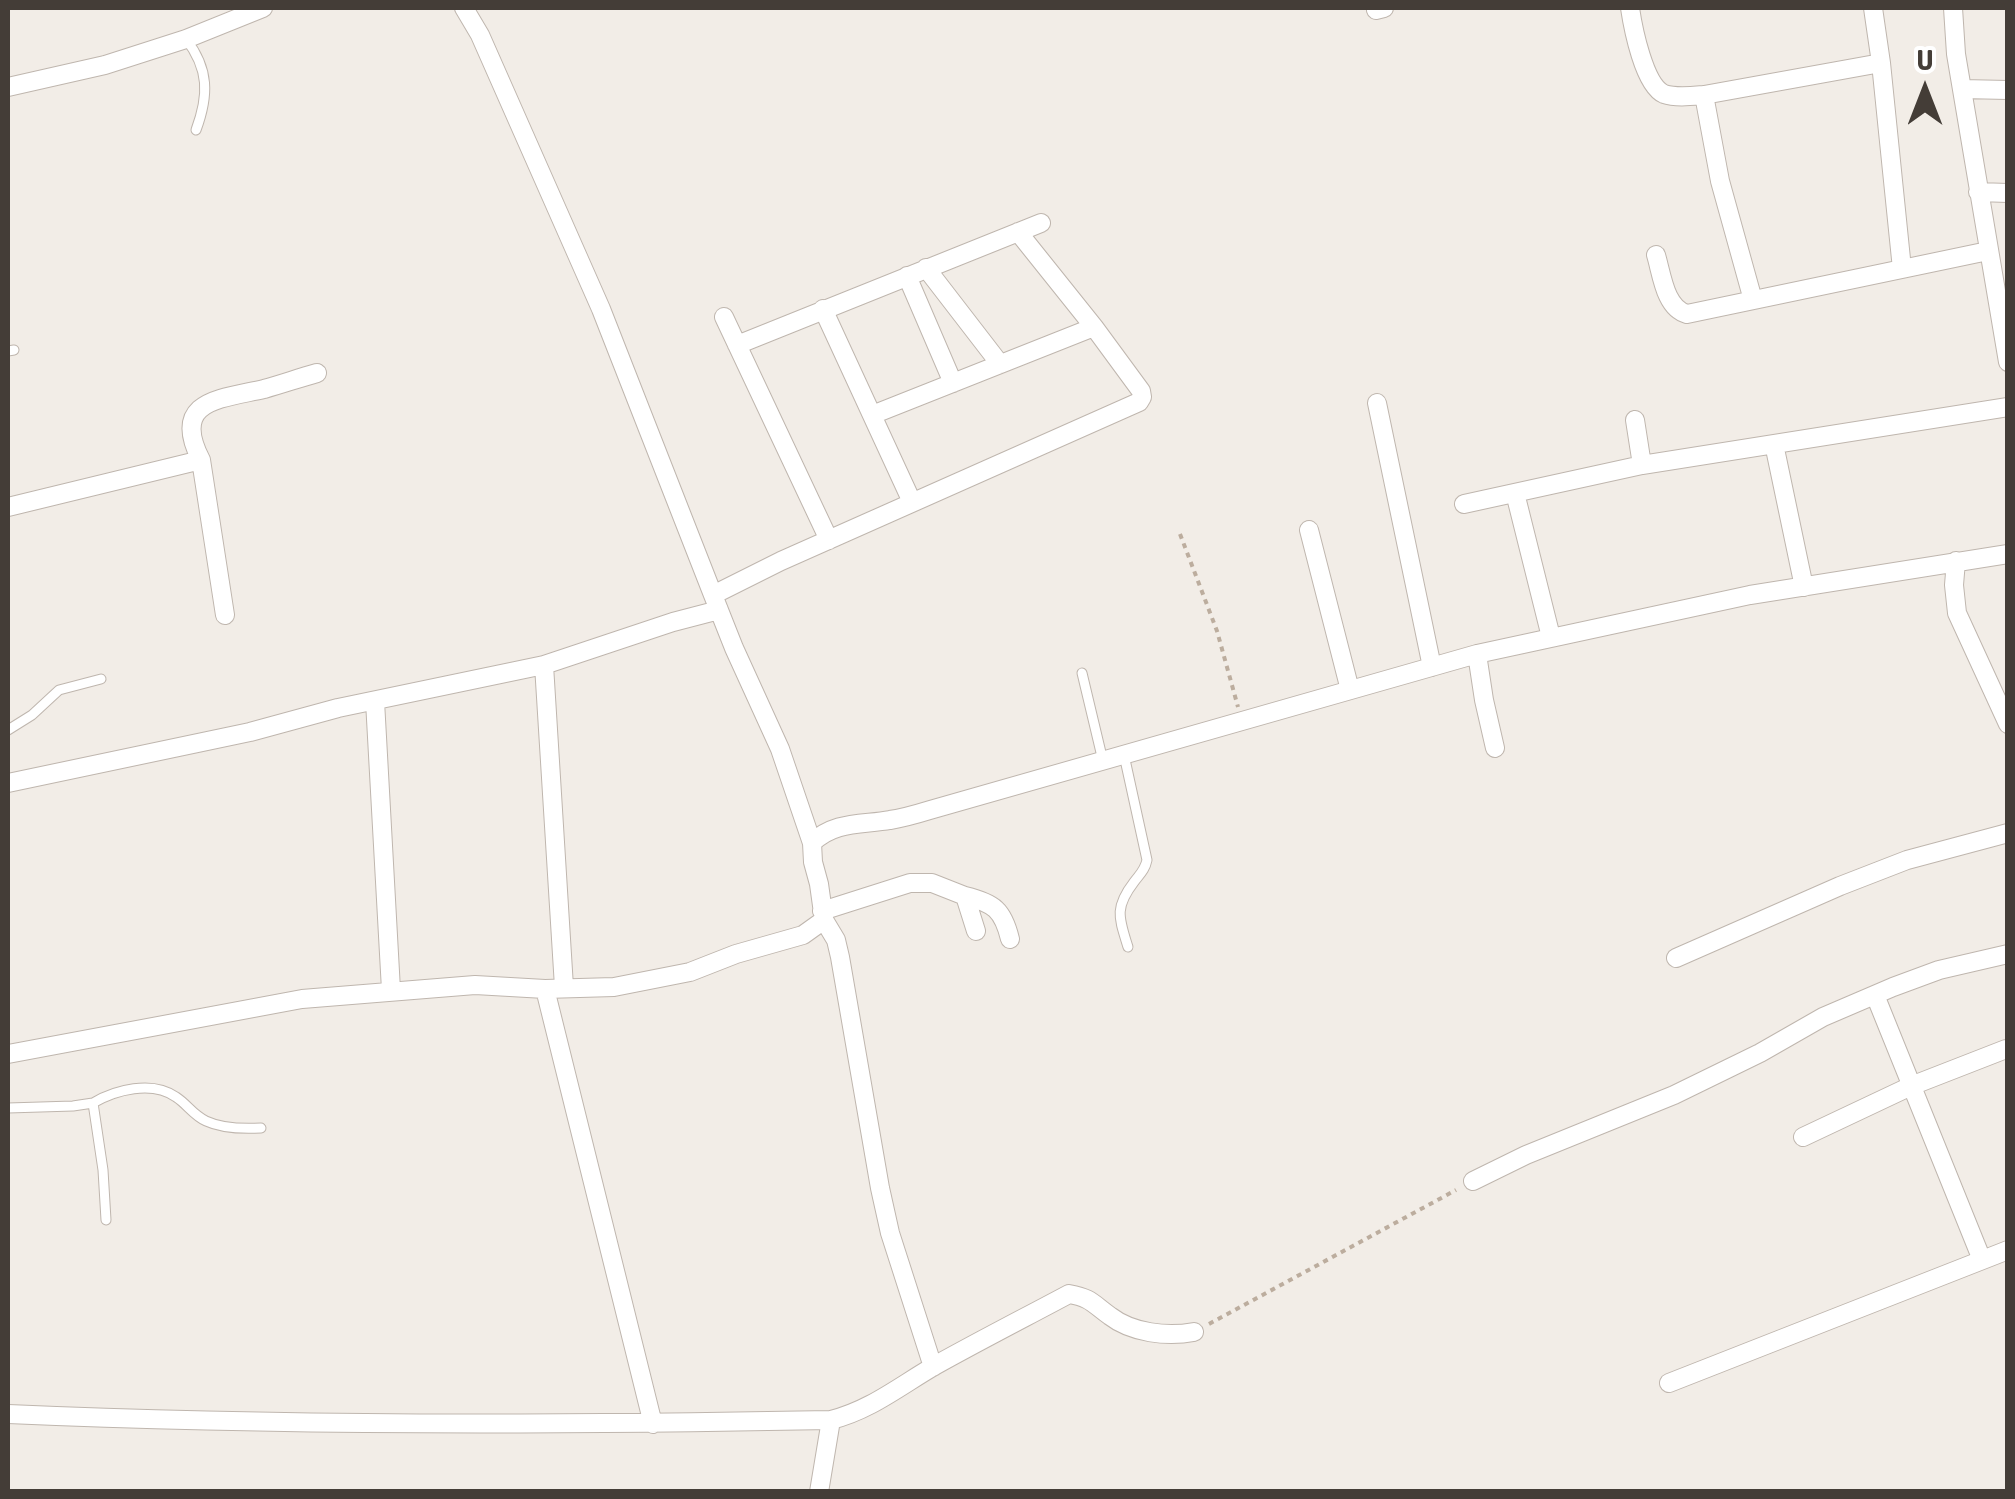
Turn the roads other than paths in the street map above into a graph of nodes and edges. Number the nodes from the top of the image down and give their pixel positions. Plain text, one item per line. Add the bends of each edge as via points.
1 (263, 8) edge
2 (464, 8) edge
3 (1630, 8) edge
4 (1873, 8) edge
5 (1954, 8) edge
6 (186, 38) junction
7 (1881, 63) junction
8 (8, 88) edge
9 (1962, 89) junction
10 (2008, 90) edge
11 (1704, 95) junction
12 (196, 130) dead end
13 (1978, 192) junction
14 (2008, 193) edge
15 (1041, 223) dead end
16 (1018, 232) junction
17 (1988, 252) junction
18 (1656, 255) dead end
19 (926, 268) junction
20 (1902, 269) junction
21 (907, 276) junction
22 (1752, 300) junction
23 (823, 309) junction
24 (724, 317) dead end
25 (1094, 326) junction
26 (737, 345) junction
27 (2008, 362) edge
28 (1000, 364) junction
29 (317, 372) dead end
30 (953, 383) junction
31 (1376, 403) dead end
32 (2008, 406) edge
33 (872, 415) junction
34 (1635, 420) dead end
35 (1774, 444) junction
36 (201, 460) junction
37 (1642, 465) junction
38 (1515, 493) junction
39 (912, 502) junction
40 (1464, 504) dead end
41 (8, 507) edge
42 (1309, 530) dead end
43 (828, 540) junction
44 (2008, 554) edge
45 (1956, 562) junction
46 (1804, 587) junction
47 (716, 603) junction
48 (225, 616) dead end
49 (1551, 637) junction
50 (1477, 654) junction
51 (544, 665) junction
52 (1432, 667) junction
53 (1082, 673) dead end
54 (100, 680) dead end
55 (1350, 690) junction
56 (375, 700) junction
57 (2008, 724) edge
58 (8, 730) edge
59 (1495, 748) dead end
60 (1124, 756) junction
61 (1103, 761) junction
62 (8, 782) edge
63 (2008, 833) edge
64 (812, 843) junction
65 (965, 896) junction
66 (823, 916) junction
67 (976, 931) dead end
68 (1010, 939) dead end
69 (1128, 946) dead end
70 (2008, 954) edge
71 (1676, 958) dead end
72 (555, 988) junction
73 (392, 990) junction
74 (1876, 995) junction
75 (2006, 1049) edge
76 (8, 1054) edge
77 (1911, 1086) junction
78 (92, 1103) junction
79 (8, 1108) edge
80 (261, 1128) dead end
81 (1803, 1137) dead end
82 (1474, 1181) road end
83 (106, 1220) dead end
84 (2008, 1250) edge
85 (1982, 1260) junction
86 (1194, 1332) road end
87 (933, 1367) junction
88 (1669, 1384) dead end
89 (8, 1414) edge
90 (831, 1420) junction
91 (653, 1424) junction
92 (819, 1492) edge

1 - 6 street
2 - 47 street via 601,309
3 - 11 street via 1654,86 1665,94
4 - 7 street
5 - 9 street
6 - 8 street
6 - 12 lane via 205,72
7 - 11 street
7 - 20 street
9 - 10 street
9 - 13 street
11 - 22 street
13 - 14 street
13 - 17 street
15 - 16 street
16 - 19 street
16 - 25 street
17 - 20 street
17 - 27 street
18 - 22 street via 1678,311
19 - 21 street
19 - 28 street
20 - 22 street
21 - 23 street
21 - 30 street
23 - 26 street
23 - 33 street
24 - 26 street
25 - 28 street
25 - 39 street via 1141,391 1139,402
26 - 43 street
28 - 30 street
29 - 36 street via 201,406 191,418 191,436
30 - 33 street
31 - 52 street
32 - 35 street
33 - 39 street
34 - 37 street
35 - 37 street
35 - 46 street
36 - 41 street
36 - 48 street
37 - 38 street
38 - 40 street
38 - 49 street
39 - 43 street
42 - 55 street
43 - 47 street via 733,583
44 - 45 street
45 - 46 street
45 - 57 street via 1957,613
46 - 49 street
47 - 51 street
47 - 64 street via 780,748
49 - 50 street
50 - 52 street
50 - 59 street
51 - 56 street
51 - 72 street
52 - 55 street
53 - 61 lane
54 - 58 lane via 59,690
55 - 60 street
56 - 62 street
56 - 73 street
60 - 61 street
60 - 69 lane via 1147,860 1121,902 1118,918
61 - 64 street via 890,820 837,827
63 - 71 street via 1856,879
64 - 66 street
65 - 66 street via 932,883 910,883
65 - 67 street
65 - 68 street via 1000,912
66 - 72 street via 803,935 690,972 614,987
66 - 87 street via 840,957 890,1233
70 - 74 street via 1938,970
72 - 73 street
72 - 91 street
73 - 76 street via 302,998
74 - 77 street
74 - 82 street via 1674,1096
75 - 77 street
77 - 81 street
77 - 85 street
78 - 79 lane
78 - 80 lane via 116,1092 164,1091 210,1123
78 - 83 lane
84 - 85 street
85 - 88 street
86 - 87 street via 1154,1334 1069,1294
87 - 90 street via 878,1402
89 - 91 street
90 - 91 street
90 - 92 street

